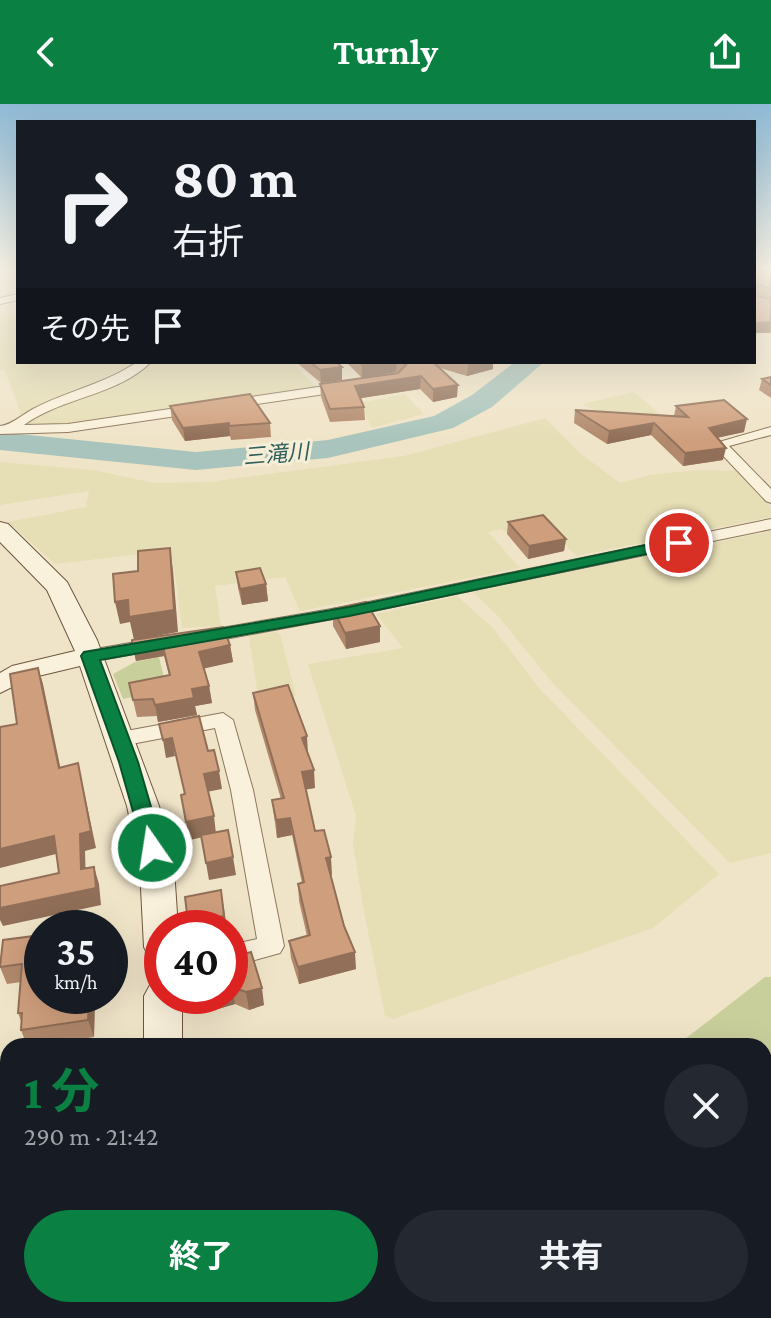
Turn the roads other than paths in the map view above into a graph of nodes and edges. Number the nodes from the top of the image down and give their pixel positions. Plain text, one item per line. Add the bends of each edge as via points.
1 (141, 364) edge
2 (343, 370) edge
3 (4, 430) edge
4 (771, 431) edge
5 (771, 498) edge
6 (771, 524) edge
7 (0, 529) edge
8 (90, 656) junction
9 (0, 684) edge
10 (121, 739) junction
11 (160, 910) edge
12 (248, 952) edge
13 (163, 1014) edge
14 (163, 1038) edge

1 - 3 street
2 - 3 street via 358,385 82,426
4 - 5 street via 719,444
6 - 8 street via 349,611
7 - 8 street via 58,587
8 - 9 street via 21,672
8 - 10 street
10 - 11 street via 143,806
10 - 12 street via 223,720 242,790 271,946
13 - 14 street

